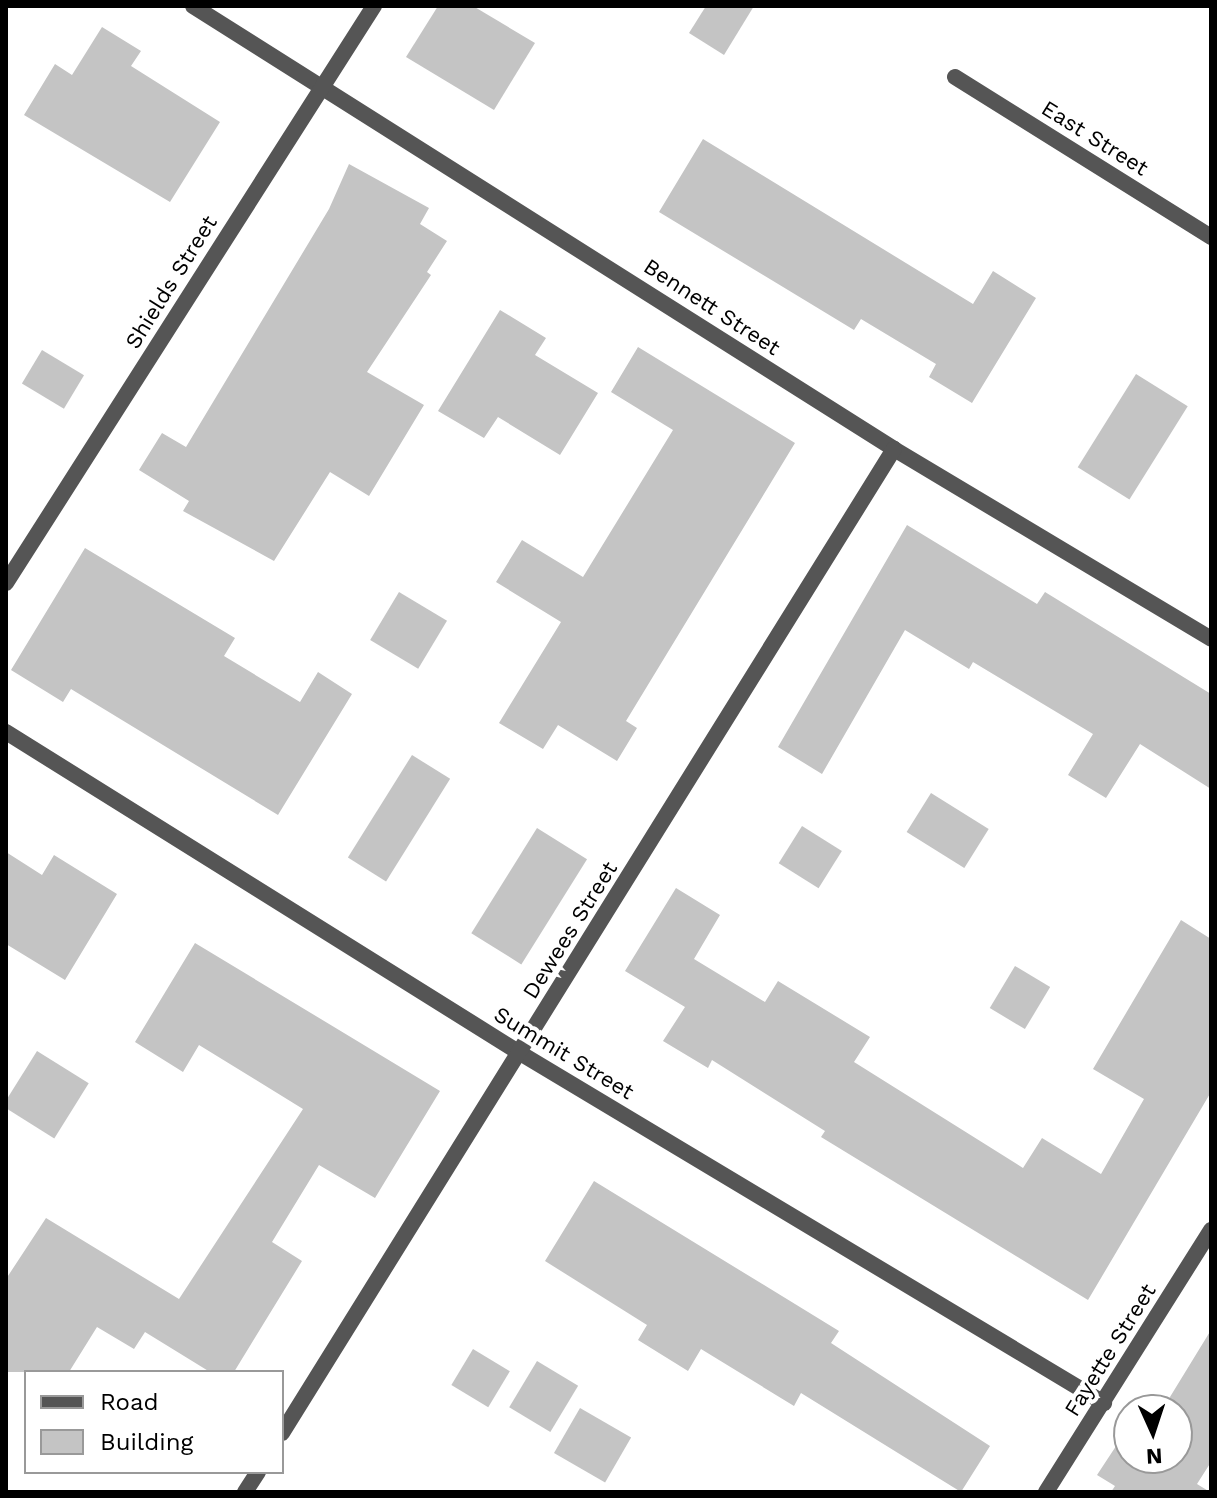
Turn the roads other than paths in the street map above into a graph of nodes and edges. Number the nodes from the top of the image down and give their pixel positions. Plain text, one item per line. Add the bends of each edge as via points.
1 (193, 6) edge
2 (374, 6) edge
3 (955, 77) dead end
4 (323, 85) junction
5 (1211, 237) edge
6 (894, 449) junction
7 (6, 583) edge
8 (1211, 639) edge
9 (6, 732) edge
10 (520, 1053) junction
11 (1211, 1230) edge
12 (1104, 1403) junction
13 (284, 1430) edge
14 (257, 1474) edge
15 (245, 1492) edge
16 (1046, 1492) edge

1 - 4 street, Bennett Street
2 - 4 street, Shields Street
3 - 5 street, East Street
4 - 6 street, Bennett Street
4 - 7 street, Shields Street
6 - 8 street, Bennett Street
6 - 10 street, Dewees Street
9 - 10 street, Summit Street
10 - 12 street, Summit Street
10 - 13 street, Dewees Street
11 - 12 street, Fayette Street
12 - 16 street, Fayette Street
14 - 15 street

